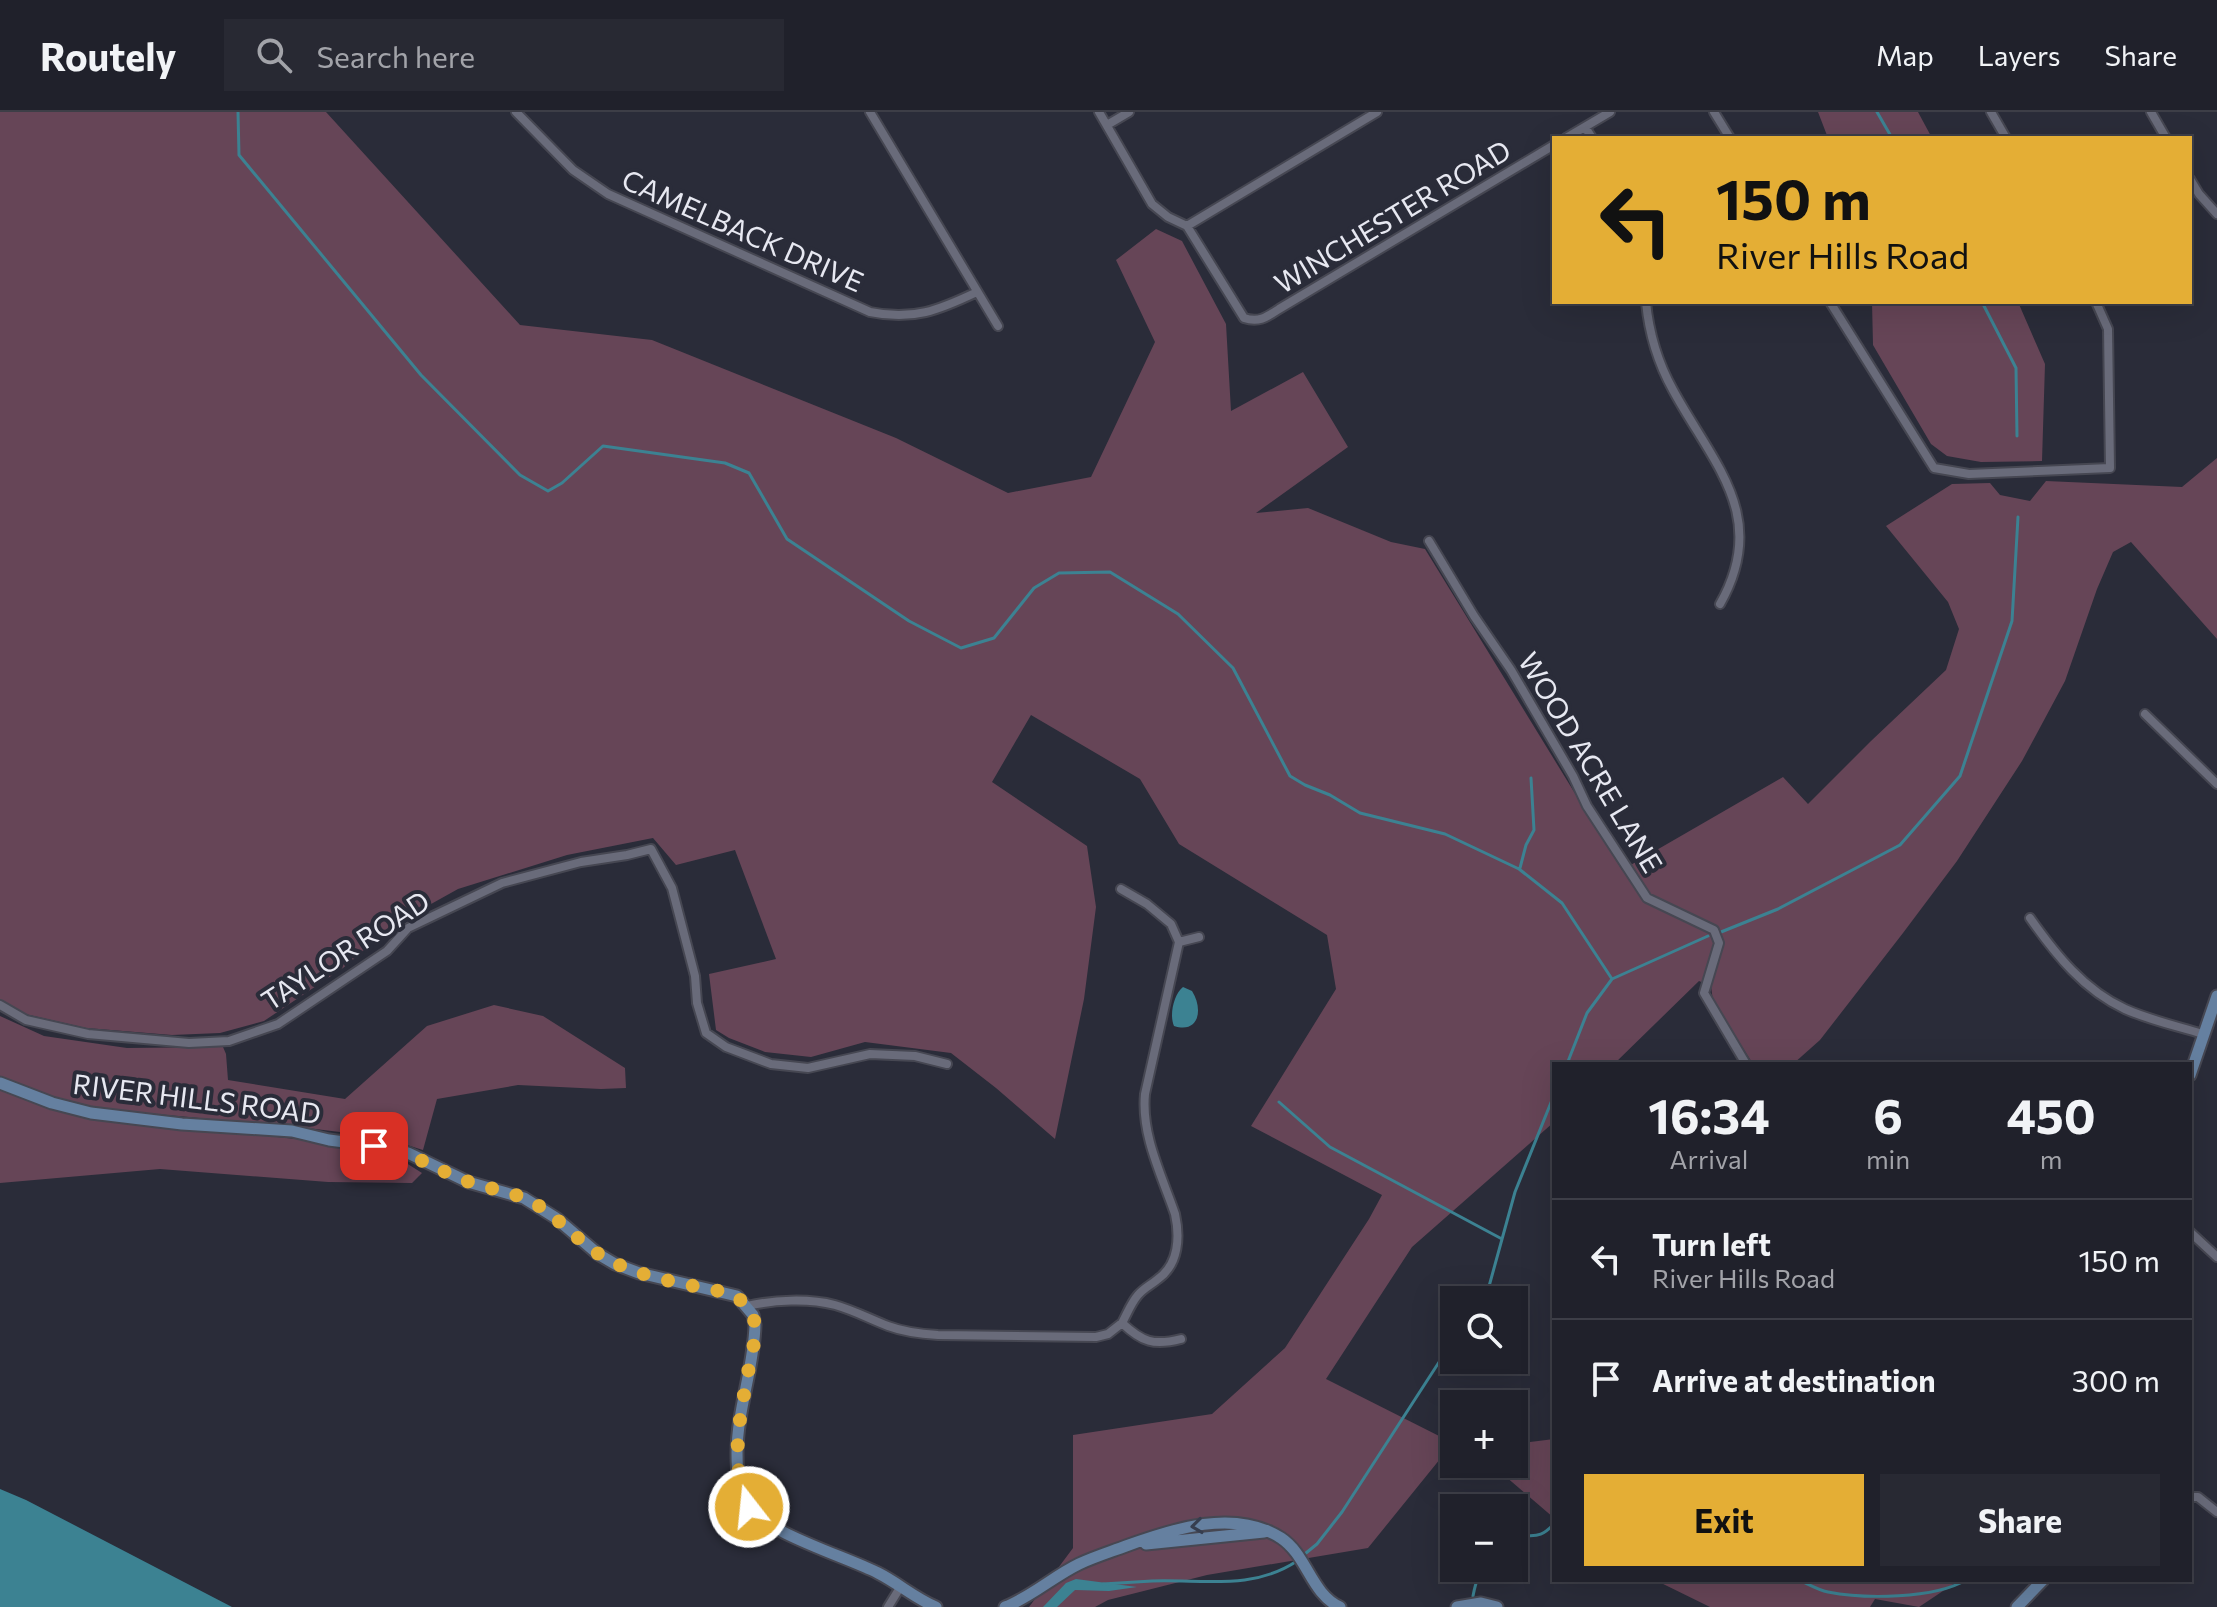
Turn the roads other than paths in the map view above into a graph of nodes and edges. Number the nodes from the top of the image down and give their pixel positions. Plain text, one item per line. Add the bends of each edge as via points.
1 (516, 112) edge
2 (870, 112) edge
3 (1099, 112) edge
4 (1129, 112) edge
5 (1377, 112) edge
6 (1610, 112) edge
7 (1714, 112) edge
8 (1991, 112) edge
9 (2151, 112) edge
10 (1107, 125) junction
11 (1585, 127) junction
12 (1569, 136) edge
13 (1591, 136) edge
14 (1729, 136) edge
15 (2005, 136) edge
16 (2165, 136) edge
17 (1552, 146) edge
18 (2192, 182) edge
19 (2217, 214) edge
20 (1187, 226) junction
21 (977, 292) junction
22 (1646, 304) edge
23 (1831, 304) edge
24 (2097, 304) edge
25 (998, 326) dead end
26 (1429, 541) dead end
27 (1720, 604) dead end
28 (2145, 714) dead end
29 (2217, 784) edge
30 (1121, 889) dead end
31 (2030, 918) dead end
32 (1199, 937) dead end
33 (1179, 942) junction
34 (2217, 996) edge
35 (0, 1005) edge
36 (2203, 1034) junction
37 (1745, 1062) edge
38 (947, 1064) dead end
39 (2192, 1069) edge
40 (0, 1083) edge
41 (2192, 1234) edge
42 (2217, 1257) edge
43 (747, 1306) junction
44 (1122, 1323) junction
45 (1181, 1339) dead end
46 (2192, 1497) edge
47 (2217, 1512) edge
48 (2041, 1582) edge
49 (901, 1586) junction
50 (1331, 1605) edge
51 (888, 1607) edge
52 (936, 1607) edge
53 (1005, 1607) edge
54 (1457, 1607) edge
55 (1497, 1607) edge
56 (2017, 1607) edge

1 - 21 street, CAMELBACK DRIVE via 573,170 608,194 870,312 928,313
2 - 21 street
3 - 10 street
4 - 10 street
5 - 20 street
6 - 11 street
7 - 14 street
8 - 15 street
9 - 16 street
10 - 20 street via 1152,204
11 - 12 street
11 - 13 street
17 - 20 street, WINCHESTER ROAD via 1261,320 1244,318
18 - 19 street
21 - 25 street
22 - 27 street via 1664,371 1724,473 1737,508 1739,552
23 - 24 street via 1934,468 1969,474 2110,468 2108,329
26 - 37 street, WOOD ACRE LANE via 1647,898 1714,930 1719,943 1704,993
28 - 29 street
30 - 33 street via 1171,924
31 - 36 street via 2052,950 2093,991 2127,1010
32 - 33 street
33 - 44 street via 1144,1111 1175,1214 1176,1252 1168,1269 1137,1296
34 - 36 street
35 - 38 street, TAYLOR ROAD via 26,1020 88,1034 229,1041 278,1024 387,951 408,928 502,883 651,849 672,888 706,1033 726,1047 771,1064 808,1068 870,1054
36 - 39 street
40 - 43 street, RIVER HILLS ROAD via 91,1113 292,1131 408,1153 468,1182 524,1198 615,1264 729,1293
41 - 42 street
43 - 44 street via 823,1302 890,1326 938,1335 1096,1337
43 - 49 street via 755,1336 737,1449 738,1476 749,1507 777,1529
44 - 45 street via 1151,1342
46 - 47 street
48 - 56 street
49 - 51 street
49 - 52 street
50 - 53 street via 1296,1552 1270,1532 1126,1546 1082,1563
54 - 55 street

